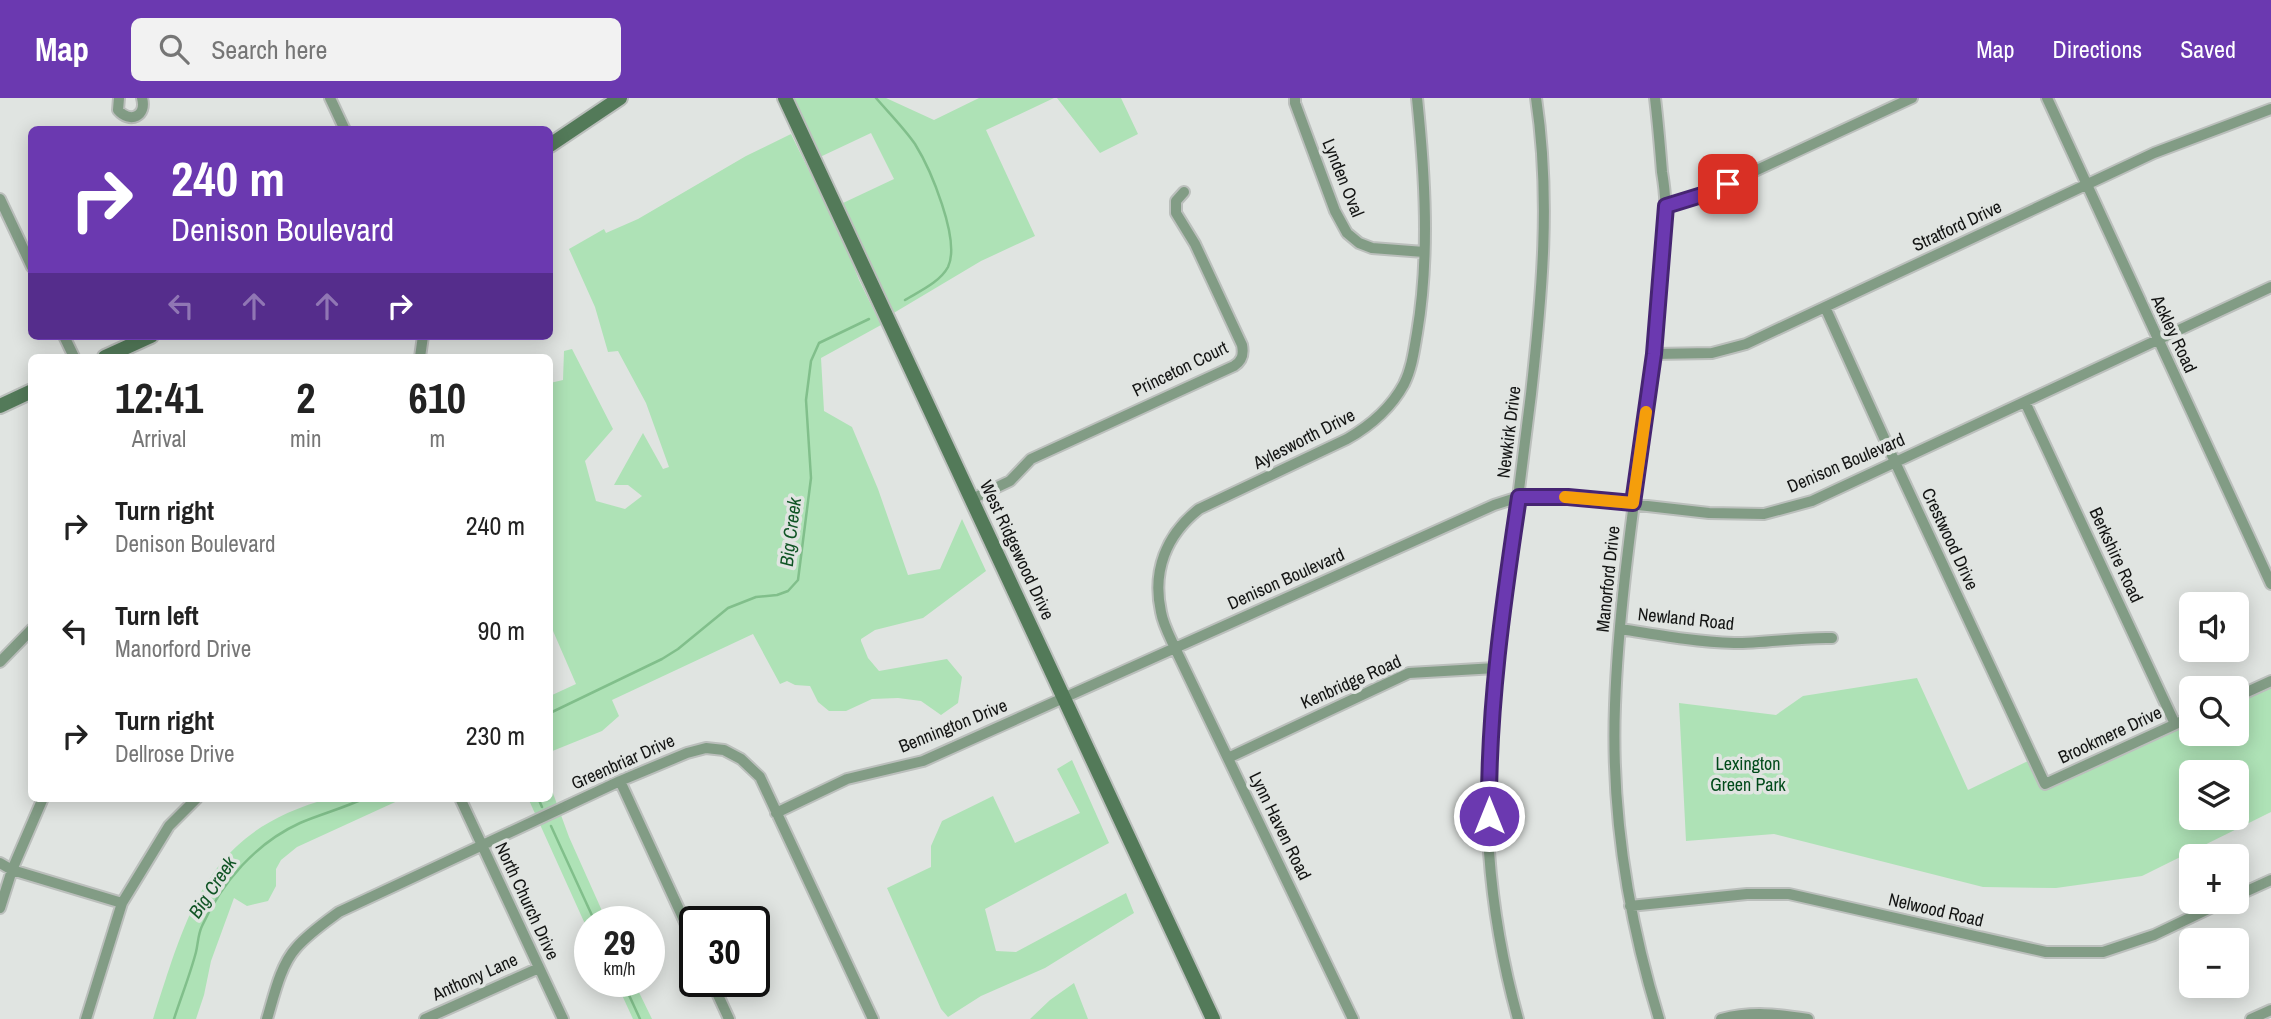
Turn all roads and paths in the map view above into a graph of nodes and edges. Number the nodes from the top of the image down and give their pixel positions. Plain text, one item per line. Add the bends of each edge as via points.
1 (119, 98) edge
2 (142, 98) edge
3 (330, 98) edge
4 (621, 98) edge
5 (785, 98) edge
6 (1295, 98) edge
7 (1417, 98) edge
8 (1536, 98) edge
9 (1656, 98) edge
10 (1910, 98) edge
11 (2046, 98) edge
12 (2271, 109) edge
13 (343, 126) edge
14 (553, 143) edge
15 (2085, 185) junction
16 (1184, 192) dead end
17 (0, 199) edge
18 (1666, 206) junction
19 (1424, 252) junction
20 (28, 258) edge
21 (2271, 287) edge
22 (1825, 307) junction
23 (142, 340) edge
24 (2157, 340) junction
25 (112, 354) edge
26 (1654, 354) junction
27 (28, 393) edge
28 (2025, 402) junction
29 (0, 406) edge
30 (1895, 462) junction
31 (1519, 497) junction
32 (972, 499) junction
33 (1633, 503) junction
34 (2271, 584) edge
35 (1620, 629) junction
36 (28, 633) edge
37 (1832, 638) dead end
38 (1175, 648) junction
39 (0, 662) edge
40 (1496, 668) junction
41 (2271, 681) edge
42 (2249, 690) edge
43 (1065, 698) junction
44 (2179, 722) edge
45 (2175, 724) junction
46 (1228, 758) junction
47 (620, 781) junction
48 (2045, 785) joint
49 (41, 802) edge
50 (193, 802) edge
51 (462, 802) edge
52 (776, 813) junction
53 (482, 846) junction
54 (0, 863) edge
55 (12, 870) junction
56 (2271, 880) edge
57 (2249, 890) edge
58 (122, 903) junction
59 (1630, 906) junction
60 (0, 908) edge
61 (679, 909) edge
62 (2198, 914) edge
63 (539, 968) junction
64 (719, 997) edge
65 (2271, 1010) edge
66 (86, 1019) edge
67 (267, 1019) edge
68 (425, 1019) edge
69 (562, 1019) edge
70 (729, 1019) edge
71 (873, 1019) edge
72 (1213, 1019) edge
73 (1353, 1019) edge
74 (1518, 1019) edge
75 (1660, 1019) edge
76 (1721, 1019) edge
77 (1808, 1019) edge
78 (2251, 1019) edge

1 - 2 street via 118,110 129,118 142,112
3 - 13 street
4 - 14 main road
5 - 32 main road, West Ridgewood Drive
6 - 19 street, Lynden Oval via 1347,233 1372,247
7 - 19 street, Aylesworth Drive
8 - 31 street, Newkirk Drive via 1545,224
9 - 18 street, Manorford Drive
10 - 18 street via 1705,194
11 - 15 street, Ackley Road
12 - 15 street, Stratford Drive via 2154,153
15 - 22 street, Stratford Drive
15 - 24 street, Ackley Road
16 - 32 street, Princeton Court via 1176,201 1176,213 1242,345 1240,361 1031,459 1010,481
17 - 20 street
18 - 26 street, Manorford Drive
19 - 38 street, Aylesworth Drive via 1412,361 1390,405 1347,439 1199,509 1168,543 1159,568 1158,590 1161,614
21 - 24 street, Denison Boulevard
22 - 26 street, Stratford Drive via 1746,344 1712,353
22 - 30 street, Crestwood Drive
23 - 25 main road
24 - 28 street, Denison Boulevard
24 - 34 street, Ackley Road
26 - 33 street, Manorford Drive
27 - 29 main road
28 - 30 street, Denison Boulevard
28 - 45 street, Berkshire Road
30 - 33 street, Denison Boulevard via 1812,500 1764,514 1709,513
30 - 48 street, Crestwood Drive
31 - 33 street, Denison Boulevard
31 - 38 street, Denison Boulevard
31 - 40 street, Newkirk Drive
32 - 43 main road, West Ridgewood Drive
33 - 35 street, Manorford Drive
35 - 37 street, Newland Road via 1737,643
35 - 59 street, Manorford Drive via 1615,706 1617,809
36 - 39 street
38 - 43 street, Denison Boulevard
38 - 46 street, Lynn Haven Road
40 - 46 street, Kenbridge Road via 1409,673
40 - 74 street, Newkirk Drive via 1489,852 1504,968
41 - 42 street
43 - 52 street, Bennington Drive via 923,761 847,779
43 - 72 main road, West Ridgewood Drive
44 - 45 street, Brookmere Drive
45 - 48 street, Brookmere Drive
46 - 73 street, Lynn Haven Road
47 - 52 street, Greenbriar Drive via 687,753 724,750 760,777
47 - 53 street, Greenbriar Drive
47 - 61 street
49 - 55 street
50 - 58 street via 169,826
51 - 53 street, North Church Drive
52 - 71 street, Greenbriar Drive
53 - 63 street, North Church Drive
53 - 67 street, Greenbriar Drive via 339,912 315,930 294,949
54 - 55 street
55 - 58 street
55 - 60 street
56 - 57 street
58 - 66 street
59 - 62 street, Nelwood Road via 1789,894 2046,953 2104,952
59 - 75 street, Manorford Drive
63 - 68 street, Anthony Lane
63 - 69 street, North Church Drive
64 - 70 street
65 - 78 street
76 - 77 street via 1764,1013

